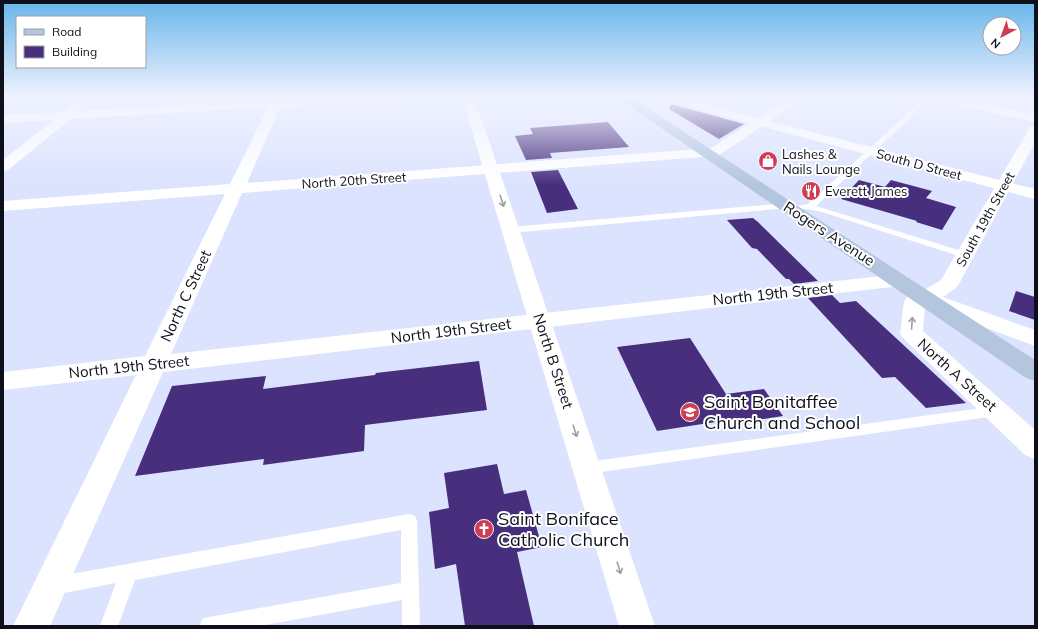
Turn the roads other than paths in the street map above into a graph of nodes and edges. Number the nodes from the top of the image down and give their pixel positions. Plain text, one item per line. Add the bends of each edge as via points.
1 (55, 126) edge
2 (266, 126) edge
3 (478, 126) edge
4 (667, 126) edge
5 (754, 126) edge
6 (777, 126) edge
7 (897, 126) edge
8 (1035, 130) edge
9 (870, 151) junction
10 (706, 152) junction
11 (3, 167) edge
12 (492, 169) junction
13 (1004, 186) junction
14 (236, 189) junction
15 (1035, 194) edge
16 (3, 206) edge
17 (796, 207) junction
18 (511, 230) junction
19 (965, 255) junction
20 (900, 280) junction
21 (926, 298) junction
22 (540, 320) junction
23 (1035, 338) edge
24 (154, 364) junction
25 (1035, 372) edge
26 (3, 381) edge
27 (996, 411) junction
28 (1035, 447) edge
29 (587, 468) junction
30 (129, 572) junction
31 (50, 586) junction
32 (410, 590) junction
33 (31, 626) edge
34 (109, 626) edge
35 (209, 626) edge
36 (411, 626) edge
37 (637, 626) edge

1 - 11 street
2 - 14 street, North C Street
3 - 12 street, North B Street
4 - 10 main road, Rogers Avenue
5 - 10 street, North 20th Street via 714,152
6 - 9 street, South D Street
7 - 9 lane
8 - 13 street, South 19th Street
9 - 13 street, South D Street
9 - 17 lane
10 - 12 street, North 20th Street
10 - 17 main road, Rogers Avenue
12 - 14 street, North 20th Street
12 -> 18 street, North B Street
13 - 15 street, South D Street
13 - 19 street, South 19th Street
14 - 16 street, North 20th Street
14 - 24 street, North C Street
17 - 18 lane
17 - 19 lane via 824,210
17 - 20 main road, Rogers Avenue
18 - 22 street, North B Street
19 - 21 street, South 19th Street via 949,284
20 - 21 main road, Rogers Avenue
20 - 22 street, North 19th Street
21 - 23 street
21 - 25 main road, Rogers Avenue
27 -> 21 street, North A Street via 911,333 915,302
22 - 24 street, North 19th Street
22 -> 29 street, North B Street
24 - 26 street, North 19th Street
24 - 31 street, North C Street
27 - 28 street, North A Street
27 - 29 lane
29 -> 37 street, North B Street
30 - 31 lane
30 - 32 lane via 409,521
30 - 34 lane
31 - 33 street, North C Street
32 - 35 lane
32 - 36 lane

